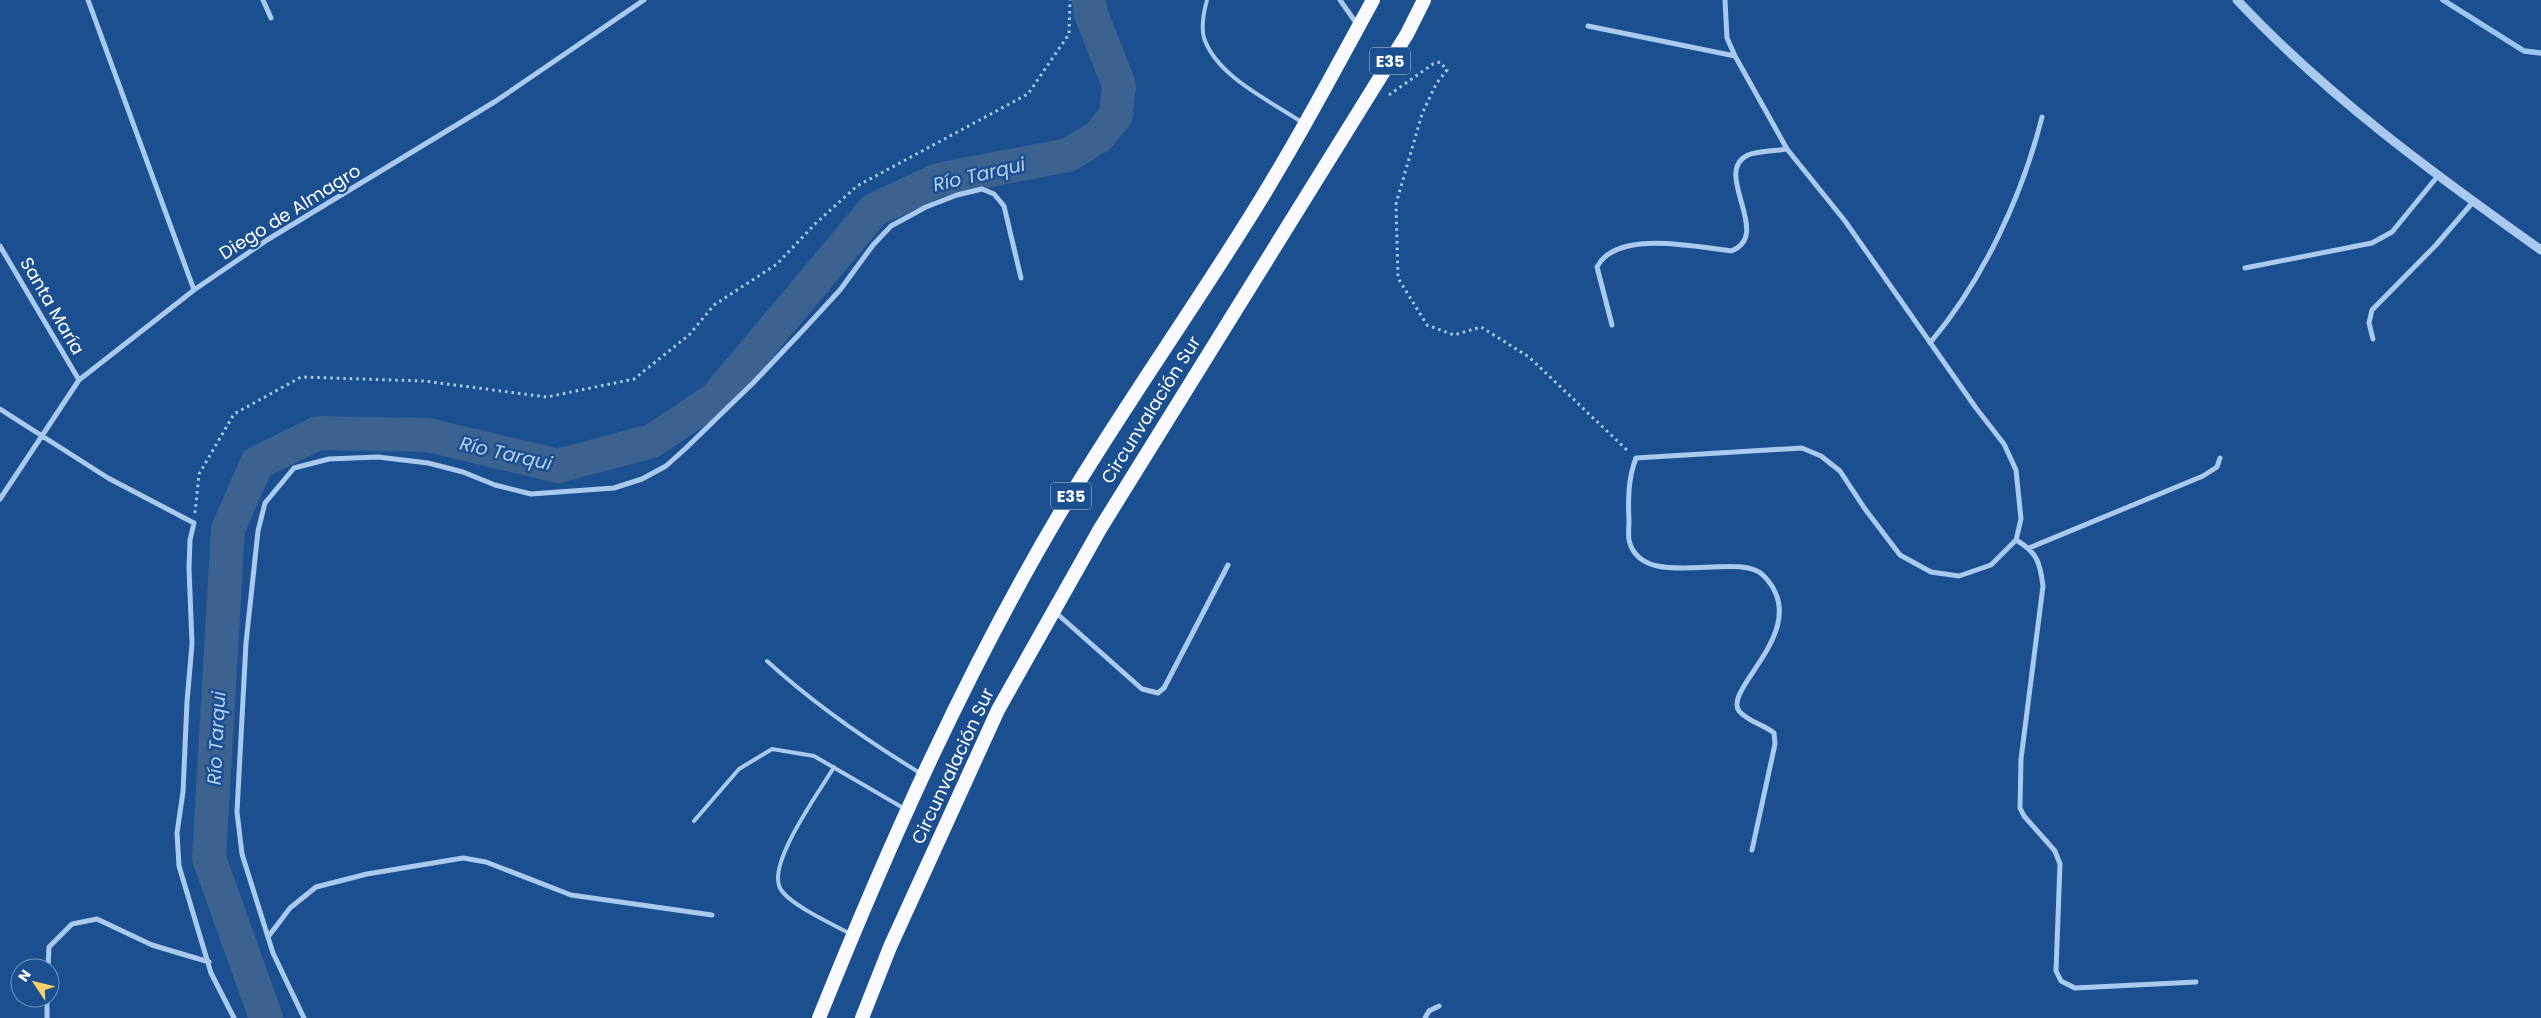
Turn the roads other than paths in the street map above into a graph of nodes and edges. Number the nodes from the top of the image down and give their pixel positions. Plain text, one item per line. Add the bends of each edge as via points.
1 (88, 0) edge
2 (264, 0) edge
3 (644, 0) edge
4 (1207, 0) edge
5 (1340, 0) edge
6 (1373, 0) edge
7 (1424, 0) edge
8 (1725, 0) edge
9 (2237, 0) edge
10 (271, 18) dead end
11 (1359, 26) junction
12 (1588, 26) dead end
13 (1735, 56) junction
14 (2042, 117) dead end
15 (1305, 124) junction
16 (1787, 149) junction
17 (2438, 177) junction
18 (2473, 202) junction
19 (0, 246) edge
20 (2541, 250) edge
21 (2245, 268) dead end
22 (1022, 278) dead end
23 (194, 290) junction
24 (1612, 325) dead end
25 (2373, 339) dead end
26 (1930, 343) junction
27 (79, 380) junction
28 (0, 409) edge
29 (43, 436) junction
30 (2220, 458) dead end
31 (0, 499) edge
32 (2016, 540) junction
33 (2030, 548) junction
34 (1228, 565) dead end
35 (1054, 610) junction
36 (767, 661) dead end
37 (834, 767) junction
38 (924, 776) junction
39 (909, 811) junction
40 (694, 821) dead end
41 (1752, 850) dead end
42 (712, 915) dead end
43 (853, 935) junction
44 (268, 937) junction
45 (48, 958) edge
46 (209, 962) junction
47 (2196, 982) dead end
48 (1439, 1006) dead end
49 (234, 1018) edge
50 (304, 1018) edge
51 (819, 1018) edge
52 (862, 1018) edge
53 (1425, 1018) edge

1 - 23 street
2 - 10 street
3 - 23 street, Diego de Almagro via 496,101 267,240
4 - 15 lane via 1204,37 1214,56 1239,82
5 - 11 street
6 - 11 highway, Circunvalación Sur / E35
7 - 35 highway, Circunvalación Sur / E35 via 1407,34 1100,529
8 - 13 street via 1727,38
9 - 17 street via 2307,70
11 - 15 highway, Circunvalación Sur / E35
12 - 13 street
13 - 16 street
14 - 26 street via 2033,154 1998,235 1955,314
15 - 38 highway, Circunvalación Sur / E35 via 1245,226 1063,508 964,687
16 - 24 street via 1748,155 1737,166 1735,177 1747,224 1744,241 1738,248 1731,251 1643,242 1614,250 1602,258 1597,267
16 - 26 street via 1845,221
17 - 18 street
17 - 21 street via 2392,232 2372,243
18 - 20 street
18 - 25 street via 2372,310 2369,324
19 - 27 street, Santa María
22 - 44 street via 1004,206 994,194 982,189 926,207 891,226 829,302 686,448 666,466 642,480 614,488 532,494 428,463 378,457 329,459 294,468 265,503 258,531 244,683 237,812 242,854
23 - 27 street, Diego de Almagro
26 - 32 street via 2004,444 2016,470 2021,519
27 - 29 street, Diego de Almagro
28 - 29 street
29 - 31 street, Diego de Almagro
29 - 46 street via 108,478 194,523 189,568 192,644 178,841 179,866
30 - 33 street via 2217,467 2203,476
32 - 33 street
32 - 41 street via 1991,565 1959,576 1931,572 1900,555 1840,471 1821,456 1802,448 1636,458 1630,472 1628,494 1629,541 1638,556 1675,569 1747,567 1762,574 1777,594 1780,620 1762,660 1742,688 1737,705 1739,711 1774,734 1775,744
33 - 47 street via 2040,565 2043,586 2021,759 2020,808 2055,851 2060,864 2056,971 2061,981 2075,988
34 - 35 street via 1164,688 1158,693 1142,690
35 - 52 highway, Circunvalación Sur / E35 via 998,710 890,947
36 - 38 lane via 798,690 860,736
37 - 39 lane
37 - 40 lane via 814,756 772,749 739,769
37 - 43 lane via 785,850 777,876 780,889 796,903
38 - 39 highway, Circunvalación Sur / E35
39 - 43 highway, Circunvalación Sur / E35
42 - 44 street via 571,895 486,862 463,858 367,874 316,887 290,908
43 - 51 highway, Circunvalación Sur / E35
44 - 50 street via 282,976
45 - 46 street via 49,947 72,924 97,919 152,944
46 - 49 street
48 - 53 street via 1429,1011

